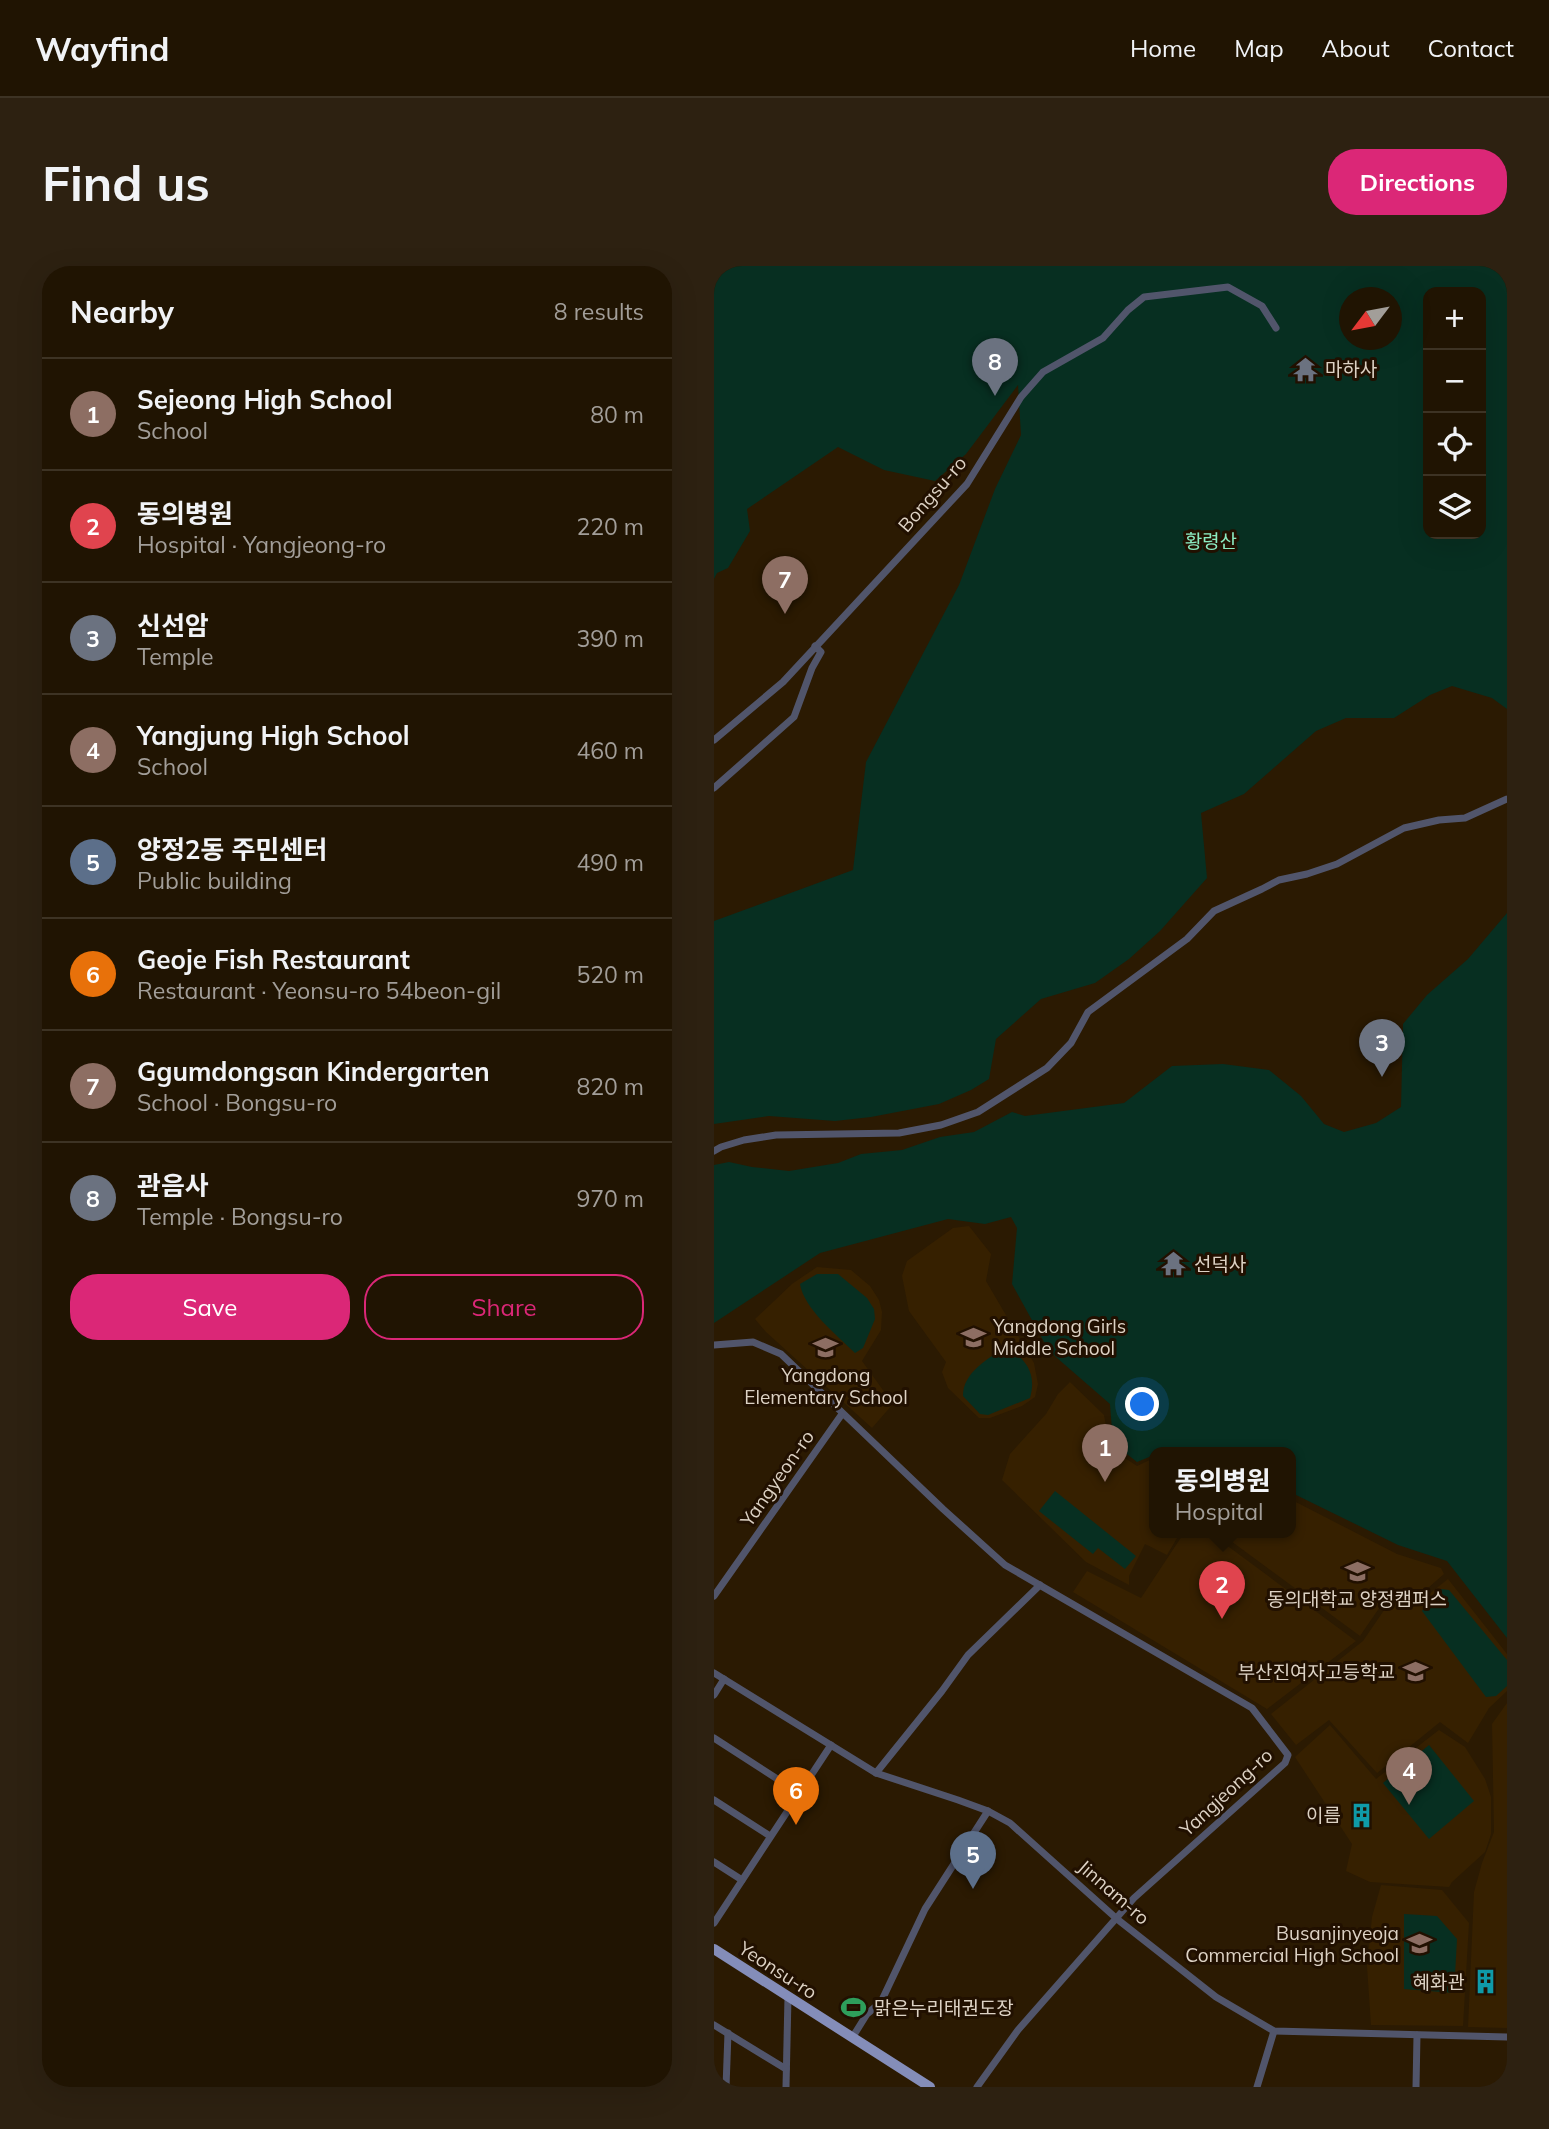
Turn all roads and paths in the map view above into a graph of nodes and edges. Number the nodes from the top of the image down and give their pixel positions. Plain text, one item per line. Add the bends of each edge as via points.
1 (1276, 328) dead end
2 (815, 646) junction
3 (714, 740) edge
4 (714, 788) edge
5 (1507, 800) edge
6 (714, 1151) edge
7 (714, 1345) edge
8 (842, 1414) junction
9 (1040, 1585) junction
10 (714, 1595) edge
11 (714, 1673) edge
12 (724, 1679) junction
13 (714, 1695) edge
14 (714, 1738) edge
15 (831, 1745) junction
16 (876, 1773) junction
17 (799, 1793) junction
18 (714, 1800) edge
19 (988, 1811) junction
20 (770, 1836) junction
21 (714, 1862) edge
22 (742, 1880) junction
23 (1117, 1919) junction
24 (714, 1923) edge
25 (714, 1949) edge
26 (788, 1997) junction
27 (714, 2025) edge
28 (1274, 2031) junction
29 (728, 2033) junction
30 (1417, 2035) junction
31 (1507, 2037) edge
32 (852, 2038) junction
33 (786, 2069) junction
34 (726, 2087) edge
35 (786, 2087) edge
36 (930, 2087) edge
37 (977, 2087) edge
38 (1257, 2087) edge
39 (1416, 2087) edge

1 - 2 street, Bongsu-ro via 1262,306 1228,287 1144,297 1103,338 1043,372 1021,397 967,484
2 - 3 street, Bongsu-ro via 783,682
2 - 4 street via 821,652 794,717
5 - 6 street via 1465,818 1405,828 1337,864 1279,880 1214,911 1187,939 1088,1012 1071,1043 1047,1068 978,1112 899,1133 776,1135
7 - 8 street, Yangjeong-ro via 753,1342 782,1354
8 - 9 street, Yangjeong-ro via 1005,1565
8 - 10 street, Yangyeon-ro
9 - 16 street via 968,1655
9 - 23 street, Yangjeong-ro via 1252,1708 1288,1755
11 - 12 street, Jinnam-ro
12 - 13 street
12 - 15 street, Jinnam-ro
14 - 17 street
15 - 16 street, Jinnam-ro
15 - 17 street
16 - 19 street, Jinnam-ro
17 - 20 street
18 - 20 street
19 - 23 street, Jinnam-ro via 1010,1823
19 - 32 street via 925,1909 890,1988
20 - 22 street
21 - 22 street
22 - 24 street
23 - 28 street, Jinnam-ro via 1216,1997
23 - 37 street, Yangjeong-ro via 1018,2030
25 - 26 main road, Yeonsu-ro
26 - 32 main road, Yeonsu-ro
26 - 33 street
27 - 29 street
28 - 30 street, Jinnam-ro
28 - 38 street
29 - 33 street
29 - 34 street
30 - 31 street, Jinnam-ro
30 - 39 street
32 - 36 main road, Yeonsu-ro
33 - 35 street

